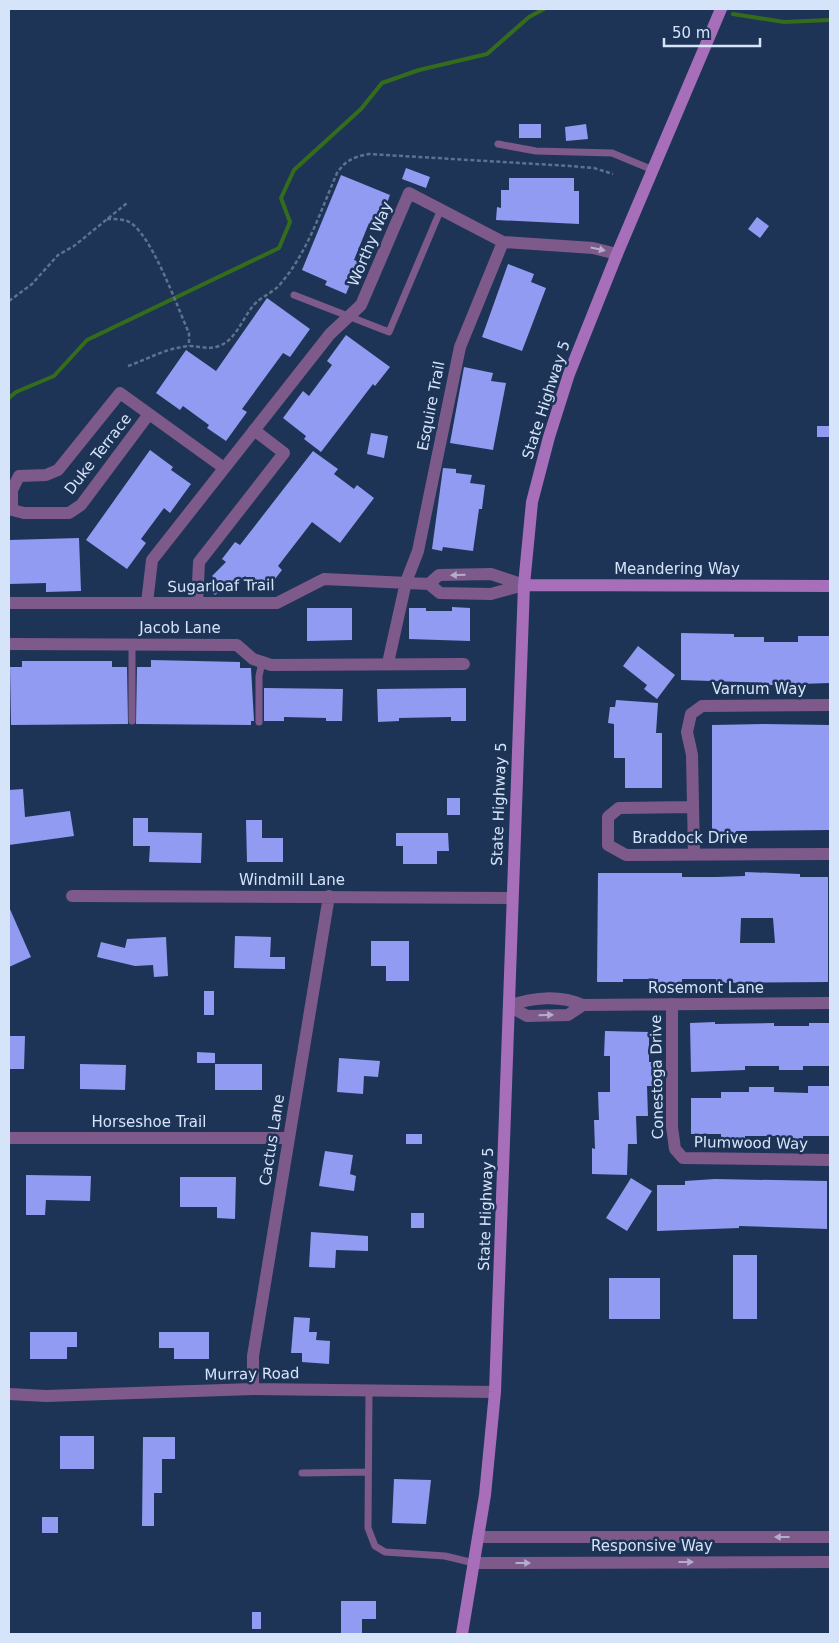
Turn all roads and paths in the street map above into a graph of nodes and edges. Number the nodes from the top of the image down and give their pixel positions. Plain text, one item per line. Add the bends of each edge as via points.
1 (721, 9) edge
2 (498, 144) dead end
3 (654, 170) junction
4 (614, 174) dead end
5 (127, 203) dead end
6 (440, 209) junction
7 (107, 219) junction
8 (503, 242) junction
9 (617, 254) junction
10 (294, 295) dead end
11 (9, 301) edge
12 (348, 317) junction
13 (189, 346) junction
14 (128, 366) dead end
15 (149, 414) junction
16 (254, 430) junction
17 (224, 468) junction
18 (406, 582) junction
19 (429, 584) junction
20 (524, 585) junction
21 (830, 586) edge
22 (9, 603) edge
23 (146, 603) junction
24 (197, 603) junction
25 (9, 644) edge
26 (132, 644) junction
27 (262, 662) junction
28 (388, 663) junction
29 (464, 664) dead end
30 (830, 705) edge
31 (132, 721) dead end
32 (260, 722) dead end
33 (692, 807) junction
34 (694, 854) junction
35 (830, 854) edge
36 (72, 896) dead end
37 (329, 896) junction
38 (512, 898) junction
39 (830, 1003) edge
40 (672, 1004) junction
41 (509, 1006) junction
42 (9, 1138) edge
43 (289, 1138) junction
44 (675, 1149) joint
45 (830, 1160) edge
46 (253, 1389) junction
47 (369, 1390) junction
48 (495, 1392) junction
49 (9, 1394) edge
50 (368, 1472) junction
51 (302, 1473) dead end
52 (478, 1537) junction
53 (830, 1538) edge
54 (830, 1562) edge
55 (474, 1563) junction
56 (462, 1634) edge

1 - 3 main road, State Highway 5
2 - 3 lane via 536,150 612,153
3 - 9 main road, State Highway 5
4 - 13 path via 570,166 369,154 355,157 345,162 337,173 300,257 281,284 260,298 230,340 218,347
5 - 7 path
6 - 8 street, Worthy Way
6 - 12 street, Worthy Way via 410,192 361,305
6 - 12 lane via 389,332
7 - 11 path via 58,255 32,284
7 - 13 path via 128,221 150,246 189,333
8 -> 9 street, Worthy Way via 579,247
8 - 18 street, Esquire Trail via 460,348 418,551
9 - 20 main road, State Highway 5 via 569,374 549,437 532,502
10 - 12 lane
12 - 16 street, Worthy Way via 330,334
13 - 14 path via 159,352
15 - 15 street, Duke Terrace via 120,393 58,470 46,475 19,476 12,490 12,510 69,513 81,505
15 - 17 street, Duke Terrace
16 - 17 street, Worthy Way
16 - 24 street via 284,453 199,562
17 - 23 street, Worthy Way via 152,560
18 - 19 street, Sugarloaf Trail
18 - 24 street, Sugarloaf Trail via 324,579 277,603
18 - 28 street, Esquire Trail
19 - 20 street, Sugarloaf Trail via 440,593 482,594
20 -> 19 street, Sugarloaf Trail via 491,574 439,575
20 - 21 main road, Meandering Way
20 - 38 main road, State Highway 5
22 - 23 street, Sugarloaf Trail
23 - 24 street, Sugarloaf Trail
25 - 26 street, Jacob Lane
26 - 27 street, Jacob Lane via 237,645
26 - 31 lane
27 - 28 street, Jacob Lane via 271,665
27 - 32 lane
28 - 29 street, Jacob Lane
30 - 33 street, Varnum Way via 702,706 692,714 687,732 692,755
33 - 34 street
33 - 34 street, Braddock Drive via 619,808 608,817 606,829 608,845 626,855
34 - 35 street, Braddock Drive
36 - 37 street, Windmill Lane
37 - 38 street, Windmill Lane
37 - 43 street, Cactus Lane
38 - 41 main road, State Highway 5
39 - 40 street, Rosemont Lane
40 - 41 street, Rosemont Lane via 583,1005 571,1000 527,999
40 - 44 street, Conestoga Drive via 672,1126
41 - 48 main road, State Highway 5
42 - 43 street, Horseshoe Trail
43 - 46 street, Cactus Lane via 253,1356
44 - 45 street, Plumwood Way via 683,1158
46 - 47 street, Murray Road
46 - 49 street, Murray Road via 46,1396
47 - 48 street, Murray Road
47 - 50 lane
48 - 52 main road, State Highway 5
50 - 51 lane
50 - 55 lane via 368,1528 375,1546 385,1552 445,1556
53 -> 52 street, Responsive Way
52 - 55 main road, State Highway 5
55 -> 54 street, Responsive Way
55 - 56 main road, State Highway 5

